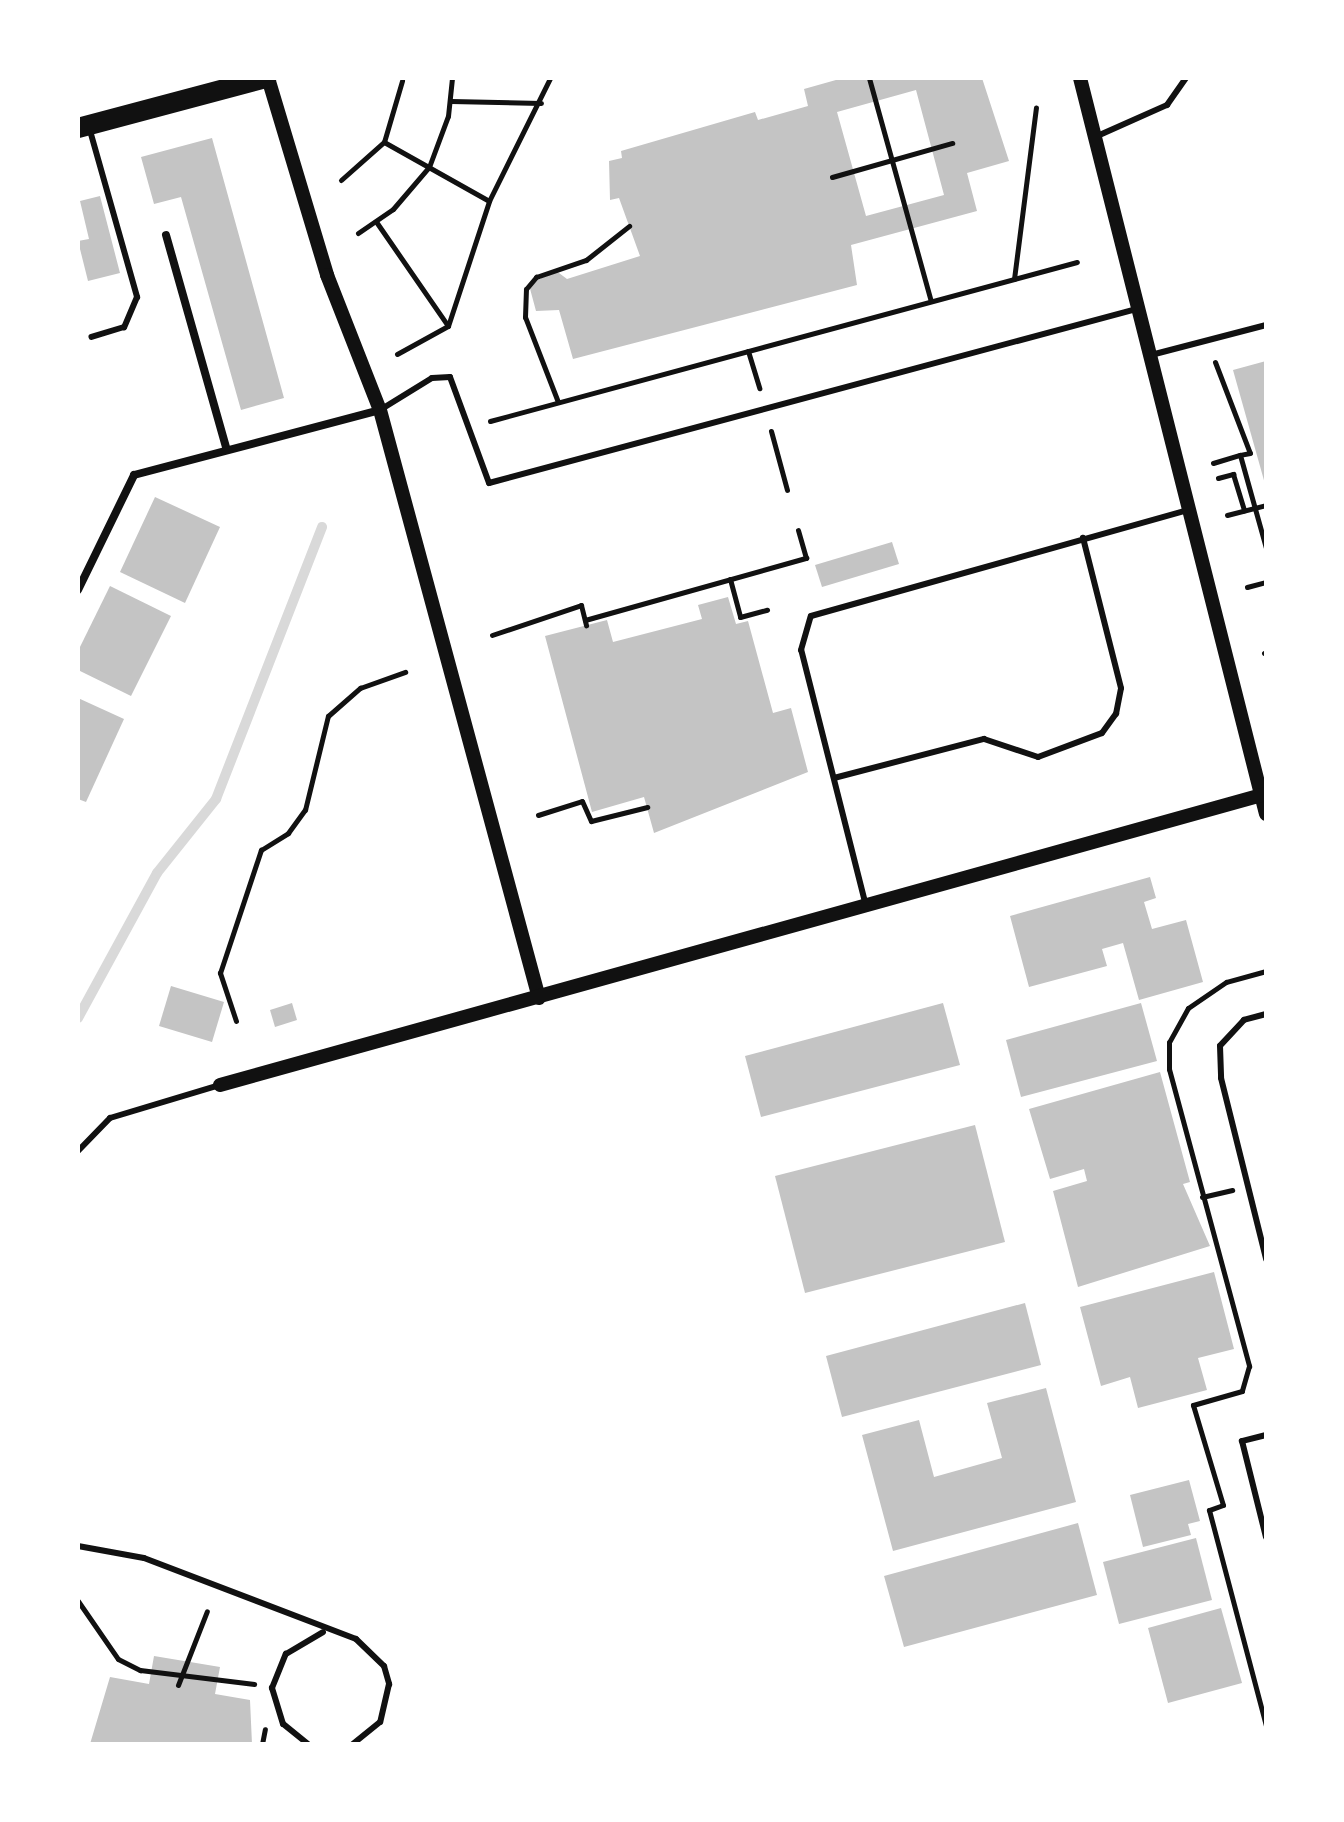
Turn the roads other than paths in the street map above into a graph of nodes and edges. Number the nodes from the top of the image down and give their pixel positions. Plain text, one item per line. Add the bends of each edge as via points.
1 (267, 78) edge
2 (1080, 78) edge
3 (1186, 78) edge
4 (83, 127) edge
5 (1095, 137) junction
6 (166, 235) dead end
7 (1139, 309) junction
8 (1266, 325) edge
9 (91, 337) dead end
10 (1151, 355) junction
11 (380, 410) junction
12 (227, 450) junction
13 (1189, 509) junction
14 (1083, 538) junction
15 (78, 590) edge
16 (834, 778) junction
17 (1263, 795) edge
18 (1266, 814) edge
19 (866, 906) junction
20 (539, 998) junction
21 (1266, 1014) edge
22 (220, 1085) joint
23 (78, 1151) edge
24 (1266, 1259) edge
25 (1266, 1435) edge
26 (1266, 1537) edge
27 (78, 1546) edge
28 (323, 1632) junction
29 (308, 1744) edge
30 (353, 1744) edge

1 - 4 main road
1 - 11 street via 327,275
2 - 5 street
3 - 5 lane via 1167,105
4 - 9 lane via 137,297 124,327
5 - 7 street
6 - 12 street
7 - 10 street
7 - 11 lane via 489,483 450,377 432,378
8 - 10 lane
10 - 13 street
11 - 12 street
11 - 20 street
12 - 15 street via 134,475
13 - 14 lane
13 - 17 street
14 - 16 lane via 811,616 801,650
14 - 16 lane via 1121,688 1116,714 1102,733 1038,757 984,739
16 - 19 lane
17 - 18 street
17 - 19 street
19 - 20 street
20 - 22 street
21 - 24 lane via 1244,1020 1220,1046 1221,1078
22 - 23 lane via 110,1118
25 - 26 lane via 1242,1441
27 - 28 lane via 144,1558
28 - 29 lane via 286,1654 272,1688 283,1724
28 - 30 lane via 372,1650 389,1684 380,1722

